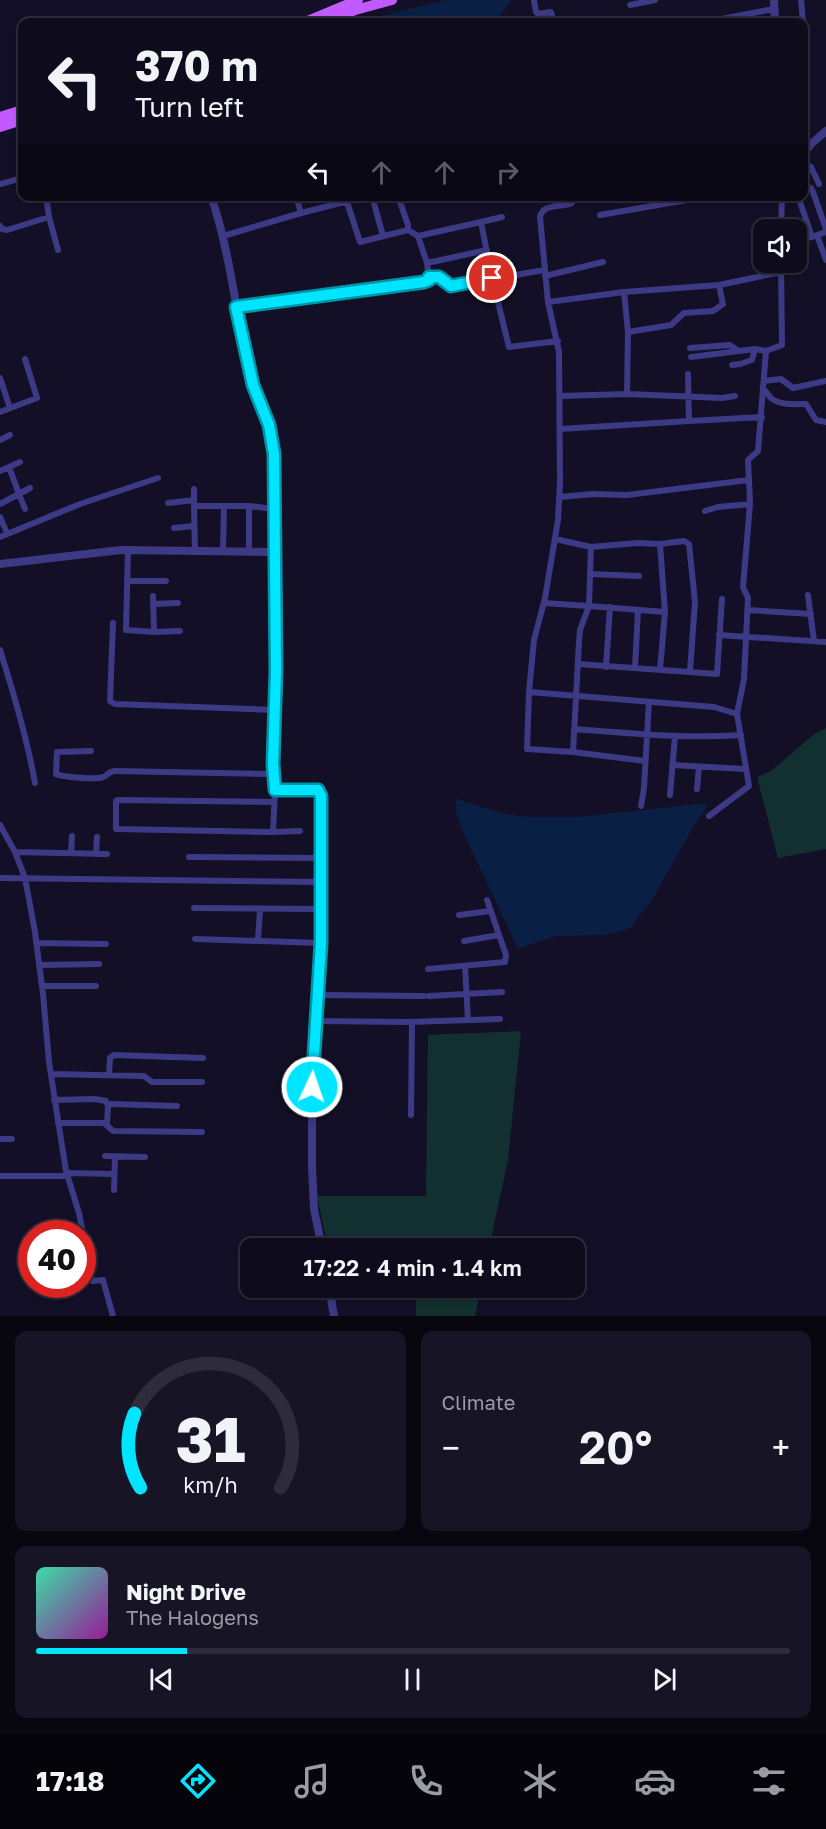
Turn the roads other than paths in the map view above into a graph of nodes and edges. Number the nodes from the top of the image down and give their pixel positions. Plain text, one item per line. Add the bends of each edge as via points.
1 (358, 0) edge
2 (392, 0) edge
3 (534, 0) edge
4 (655, 0) edge
5 (774, 0) edge
6 (801, 0) edge
7 (630, 5) dead end
8 (774, 9) junction
9 (315, 18) edge
10 (335, 18) edge
11 (552, 18) edge
12 (727, 18) edge
13 (775, 18) edge
14 (803, 18) edge
15 (18, 112) edge
16 (18, 120) edge
17 (1, 122) edge
18 (826, 131) edge
19 (808, 146) edge
20 (808, 166) edge
21 (18, 179) edge
22 (0, 184) edge
23 (819, 184) dead end
24 (808, 189) edge
25 (47, 201) edge
26 (212, 201) edge
27 (297, 201) edge
28 (340, 201) edge
29 (347, 201) edge
30 (372, 201) edge
31 (400, 201) edge
32 (573, 201) edge
33 (681, 201) edge
34 (782, 201) edge
35 (800, 201) edge
36 (301, 213) junction
37 (600, 215) dead end
38 (49, 217) junction
39 (502, 217) dead end
40 (781, 219) edge
41 (482, 222) junction
42 (0, 226) edge
43 (408, 230) junction
44 (826, 231) edge
45 (383, 236) junction
46 (418, 236) junction
47 (815, 236) junction
48 (223, 237) junction
49 (807, 239) edge
50 (58, 250) dead end
51 (487, 250) junction
52 (826, 260) edge
53 (603, 262) dead end
54 (427, 263) junction
55 (545, 273) junction
56 (776, 273) edge
57 (781, 273) edge
58 (429, 277) junction
59 (492, 278) junction
60 (719, 285) junction
61 (624, 292) junction
62 (548, 302) junction
63 (236, 307) junction
64 (628, 332) junction
65 (558, 341) junction
66 (690, 348) dead end
67 (756, 349) junction
68 (738, 351) junction
69 (766, 351) junction
70 (691, 357) dead end
71 (25, 359) dead end
72 (732, 365) dead end
73 (688, 375) dead end
74 (0, 378) edge
75 (826, 381) edge
76 (764, 385) junction
77 (627, 394) junction
78 (560, 396) junction
79 (735, 396) dead end
80 (688, 397) junction
81 (10, 408) junction
82 (0, 412) edge
83 (762, 417) junction
84 (689, 420) junction
85 (826, 422) edge
86 (561, 429) junction
87 (10, 435) dead end
88 (0, 440) edge
89 (20, 462) dead end
90 (9, 467) junction
91 (0, 471) edge
92 (158, 478) dead end
93 (749, 480) junction
94 (30, 488) dead end
95 (194, 489) dead end
96 (19, 494) junction
97 (560, 497) junction
98 (168, 503) dead end
99 (194, 503) junction
100 (0, 504) edge
101 (750, 504) junction
102 (224, 506) junction
103 (249, 506) junction
104 (25, 509) dead end
105 (274, 509) junction
106 (705, 511) dead end
107 (0, 516) edge
108 (194, 526) junction
109 (174, 528) dead end
110 (7, 533) junction
111 (0, 537) edge
112 (555, 539) junction
113 (660, 544) junction
114 (591, 546) junction
115 (276, 549) junction
116 (128, 550) junction
117 (195, 551) junction
118 (223, 551) junction
119 (249, 552) junction
120 (0, 564) edge
121 (590, 574) junction
122 (639, 576) dead end
123 (127, 581) junction
124 (166, 581) dead end
125 (808, 595) dead end
126 (153, 596) dead end
127 (723, 599) dead end
128 (178, 603) dead end
129 (544, 603) junction
130 (153, 604) junction
131 (589, 606) junction
132 (609, 608) junction
133 (638, 610) junction
134 (748, 610) junction
135 (665, 612) junction
136 (811, 614) junction
137 (126, 630) junction
138 (153, 632) junction
139 (180, 632) dead end
140 (719, 635) junction
141 (746, 637) junction
142 (814, 641) junction
143 (826, 642) edge
144 (0, 650) edge
145 (578, 664) junction
146 (606, 667) junction
147 (635, 668) junction
148 (660, 669) junction
149 (690, 671) junction
150 (529, 692) junction
151 (577, 696) junction
152 (649, 702) junction
153 (275, 711) junction
154 (737, 714) junction
155 (574, 729) junction
156 (647, 734) junction
157 (741, 735) junction
158 (675, 736) junction
159 (91, 751) dead end
160 (573, 752) junction
161 (645, 761) junction
162 (672, 765) junction
163 (699, 767) junction
164 (745, 769) junction
165 (273, 774) junction
166 (35, 783) dead end
167 (697, 789) dead end
168 (275, 790) junction
169 (670, 795) dead end
170 (274, 802) junction
171 (641, 806) dead end
172 (709, 816) dead end
173 (0, 825) edge
174 (300, 831) dead end
175 (273, 832) junction
176 (72, 836) dead end
177 (97, 837) dead end
178 (15, 852) junction
179 (71, 853) junction
180 (96, 854) junction
181 (107, 854) dead end
182 (189, 857) dead end
183 (321, 858) junction
184 (0, 878) edge
185 (25, 878) junction
186 (320, 882) junction
187 (487, 900) dead end
188 (194, 908) dead end
189 (321, 909) junction
190 (260, 910) junction
191 (490, 911) junction
192 (459, 915) dead end
193 (499, 935) junction
194 (195, 939) dead end
195 (258, 940) junction
196 (464, 940) dead end
197 (36, 943) junction
198 (321, 943) junction
199 (106, 944) dead end
200 (99, 964) dead end
201 (39, 965) junction
202 (465, 966) junction
203 (428, 969) dead end
204 (42, 986) junction
205 (96, 986) dead end
206 (502, 992) dead end
207 (466, 994) junction
208 (318, 995) junction
209 (500, 1019) dead end
210 (468, 1020) junction
211 (316, 1021) junction
212 (412, 1022) junction
213 (203, 1058) dead end
214 (51, 1074) junction
215 (110, 1075) junction
216 (202, 1082) dead end
217 (54, 1100) junction
218 (108, 1106) junction
219 (177, 1106) dead end
220 (411, 1115) dead end
221 (58, 1123) junction
222 (107, 1125) junction
223 (202, 1132) dead end
224 (0, 1139) edge
225 (12, 1139) dead end
226 (105, 1156) dead end
227 (115, 1157) junction
228 (145, 1157) dead end
229 (114, 1174) junction
230 (67, 1175) junction
231 (0, 1176) edge
232 (114, 1190) dead end
233 (320, 1238) edge
234 (331, 1298) edge
235 (113, 1316) edge
236 (334, 1316) edge

1 - 9 main road
2 - 10 main road
3 - 11 street via 538,14 550,12
4 - 7 street
5 - 8 street
6 - 14 street
8 - 12 street
8 - 13 street
15 - 17 main road
16 - 17 main road
18 - 19 street
20 - 23 street
21 - 22 street
24 - 44 street via 813,192
25 - 38 street
26 - 48 street
27 - 36 street
28 - 36 street
29 - 45 street via 360,242
30 - 45 street
31 - 43 street
32 - 55 street via 541,211
33 - 37 street
34 - 40 street
35 - 47 street
36 - 48 street
38 - 42 street via 7,230
38 - 50 street
39 - 41 street
41 - 46 street
41 - 51 street
43 - 45 street
43 - 46 street
44 - 47 street
46 - 54 street
47 - 49 street
47 - 52 street
48 - 63 street
51 - 54 street
51 - 59 street
53 - 55 street
54 - 58 street
55 - 59 street
55 - 62 street
56 - 60 street
57 - 69 street via 782,345
58 - 59 street via 439,277 451,286
58 - 63 street via 424,282
59 - 65 street via 509,347
60 - 61 street
60 - 64 street via 723,304 713,310 684,313 671,325
61 - 62 street
61 - 64 street
62 - 65 street
63 - 105 street via 253,385 273,439
64 - 77 street
65 - 78 street
66 - 68 street via 730,345
67 - 68 street
67 - 69 street
67 - 72 street via 752,360
68 - 70 street
69 - 76 street
71 - 81 street via 37,398
73 - 80 street
74 - 81 street
75 - 76 street via 793,388 781,379
76 - 83 street
76 - 85 street via 770,397 786,405 806,404 816,420
77 - 78 street
77 - 80 street
78 - 86 street
79 - 80 street
80 - 84 street
81 - 82 street
83 - 84 street
83 - 93 street via 758,451 748,460
84 - 86 street
86 - 97 street
87 - 88 street
89 - 90 street
90 - 91 street
90 - 96 street
92 - 110 street
93 - 97 street via 627,495
93 - 101 street
94 - 96 street
95 - 99 street
96 - 100 street
96 - 104 street
97 - 112 street
98 - 99 street
99 - 102 street
99 - 108 street
101 - 106 street
101 - 134 street via 743,587
102 - 103 street
102 - 118 street
103 - 105 street
103 - 119 street
105 - 115 street
107 - 110 street
108 - 109 street
108 - 117 street
110 - 111 street
112 - 114 street
112 - 129 street
113 - 114 street
113 - 135 street
113 - 149 street via 689,544 696,602
114 - 121 street
115 - 119 street via 267,554
115 - 153 street
116 - 117 street
116 - 120 street
116 - 123 street
117 - 118 street
118 - 119 street
121 - 122 street
121 - 131 street
123 - 124 street
123 - 137 street
125 - 136 street
126 - 130 street
127 - 140 street
128 - 130 street
129 - 131 street
129 - 150 street via 534,640
130 - 138 street
131 - 132 street
131 - 145 street via 580,630
132 - 133 street
132 - 146 street
133 - 135 street
133 - 147 street
134 - 136 street
134 - 141 street
135 - 148 street
136 - 142 street
137 - 138 street
137 - 153 street via 112,627 110,701 115,704
138 - 139 street
140 - 141 street
140 - 149 street via 717,674
141 - 142 street
141 - 154 street
142 - 143 street
144 - 166 street
145 - 146 street
145 - 151 street
146 - 147 street
147 - 148 street
148 - 149 street
150 - 151 street
150 - 160 street via 527,749
151 - 152 street
151 - 155 street
152 - 154 street via 714,707
152 - 156 street
153 - 165 street
154 - 157 street
155 - 156 street
155 - 160 street
156 - 158 street
156 - 161 street
157 - 158 street
157 - 164 street
158 - 162 street
159 - 165 street via 57,752 56,774
160 - 161 street
161 - 171 street
162 - 163 street
162 - 169 street
163 - 164 street
163 - 167 street
164 - 172 street via 749,786
165 - 168 street
168 - 170 street
168 - 183 street via 318,790
170 - 175 street
170 - 175 street via 116,801 117,830
173 - 178 street
174 - 175 street
176 - 179 street
177 - 180 street
178 - 179 street
178 - 185 street
179 - 180 street
180 - 181 street
182 - 183 street
183 - 186 street
184 - 185 street
185 - 186 street
185 - 197 street
186 - 189 street
187 - 191 street
188 - 190 street
189 - 190 street
189 - 198 street
190 - 195 street
191 - 192 street
191 - 193 street
193 - 196 street
193 - 202 street via 505,963
194 - 195 street
195 - 198 street
197 - 199 street
197 - 201 street
198 - 208 street
200 - 201 street
201 - 204 street
202 - 203 street
202 - 207 street
204 - 205 street
204 - 214 street
206 - 207 street
207 - 208 street
207 - 210 street
208 - 211 street
209 - 210 street
210 - 212 street
211 - 212 street
211 - 233 street via 312,1167
212 - 220 street
213 - 215 street via 114,1055 110,1058
214 - 215 street
214 - 217 street
215 - 216 street via 144,1076 152,1082
217 - 218 street via 105,1101
217 - 221 street
218 - 219 street
218 - 222 street
221 - 222 street
221 - 230 street
222 - 223 street via 113,1131
224 - 225 street
226 - 227 street
227 - 228 street
227 - 229 street
229 - 230 street
229 - 232 street
230 - 231 street
230 - 235 street via 92,1281 103,1280
234 - 236 street

